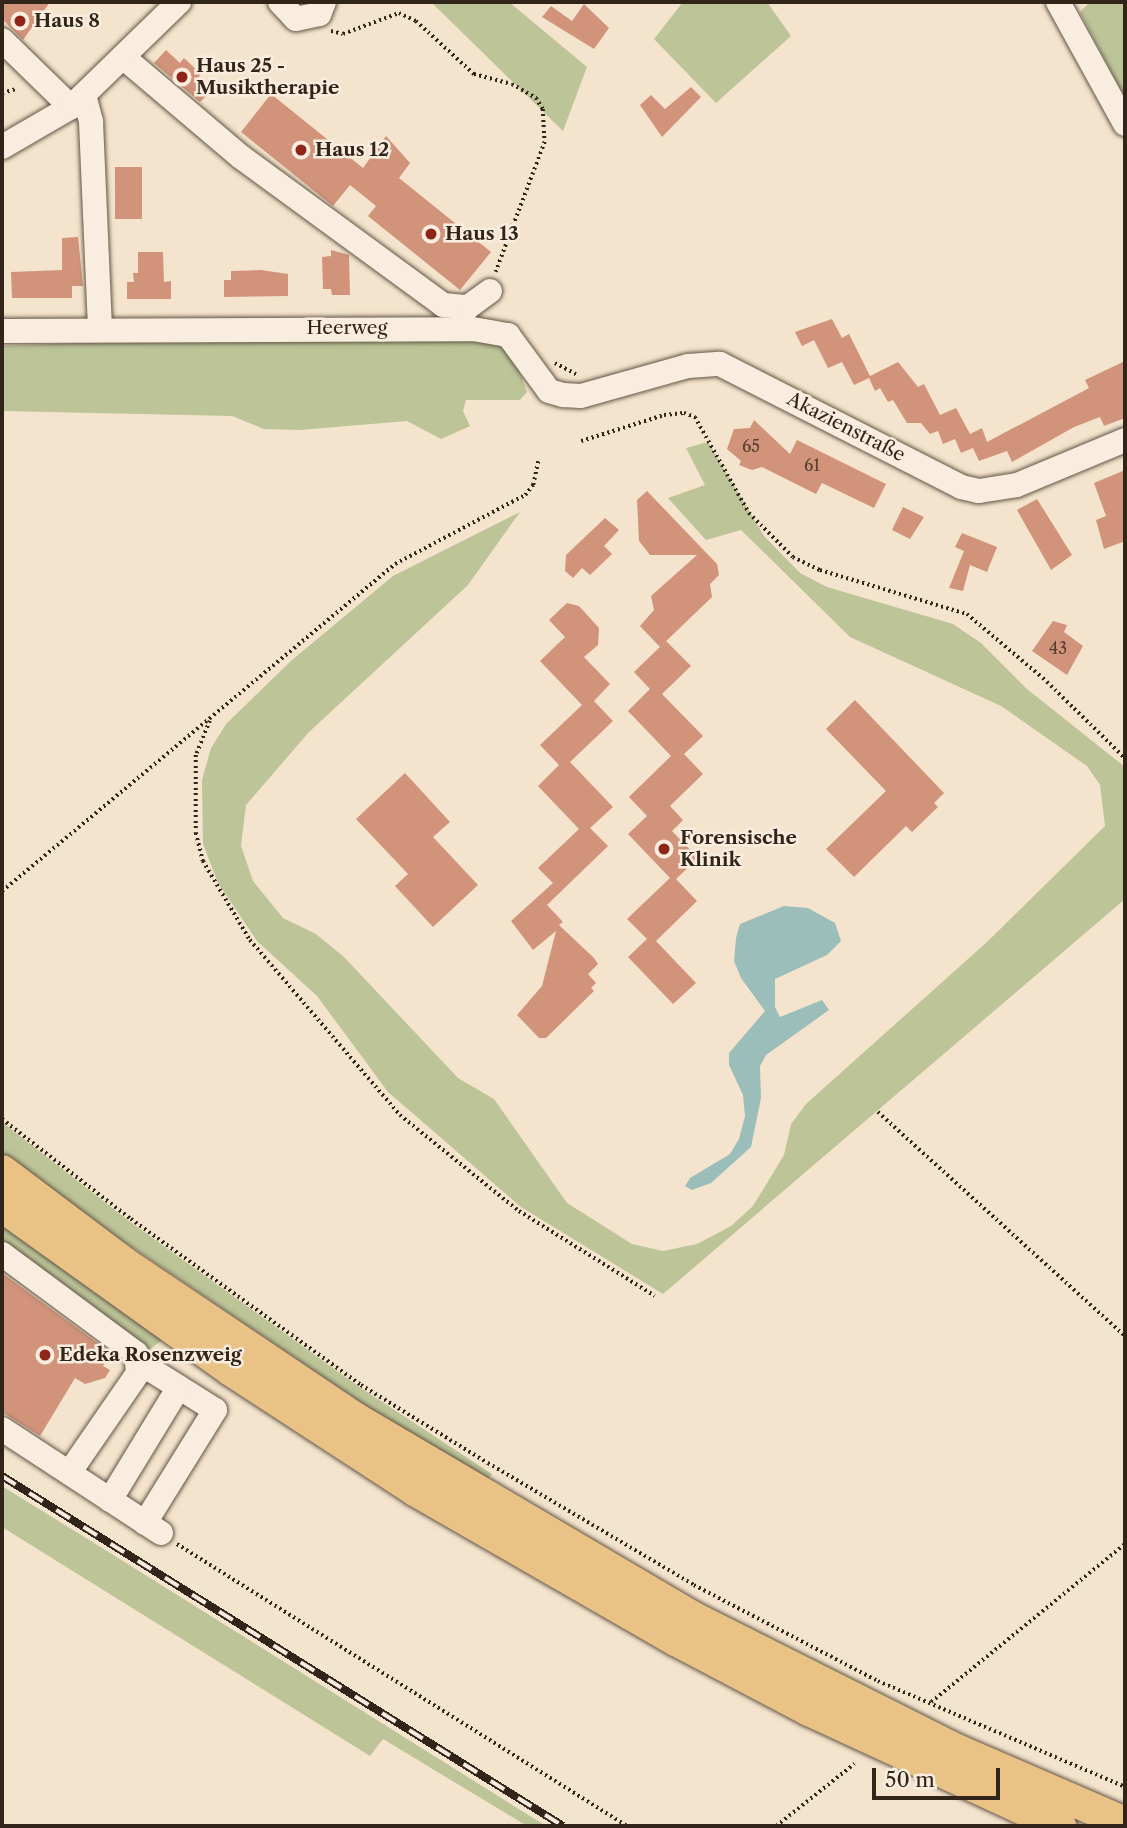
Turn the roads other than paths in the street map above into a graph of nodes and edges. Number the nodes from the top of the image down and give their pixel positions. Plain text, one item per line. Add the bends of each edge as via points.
1 (179, 2) edge
2 (324, 2) edge
3 (1065, 5) edge
4 (288, 10) edge
5 (2, 40) edge
6 (123, 57) junction
7 (78, 101) junction
8 (1125, 124) edge
9 (2, 147) edge
10 (490, 291) road end
11 (100, 328) junction
12 (2, 331) edge
13 (563, 395) joint
14 (1125, 440) edge
15 (2, 1171) edge
16 (2, 1206) edge
17 (2, 1254) edge
18 (137, 1360) junction
19 (179, 1387) junction
20 (2, 1429) edge
21 (69, 1473) junction
22 (110, 1500) junction
23 (1125, 1823) edge
24 (1060, 1826) edge

1 - 6 street
2 - 4 street via 319,14
3 - 8 street
5 - 7 street
6 - 7 street
6 - 10 street via 241,157 443,305 468,307
7 - 9 street
7 - 11 street via 91,122
11 - 12 street, Heerweg
11 - 13 street, Heerweg via 495,331 520,345 541,382 549,391
13 - 14 street, Akazienstraße via 581,396 688,366 720,364 961,487 979,491 1017,485
15 - 23 main road via 124,1263 356,1419 692,1618 959,1751
16 - 24 main road via 231,1370 415,1490 712,1659
17 - 18 street via 136,1353
18 - 19 street
18 - 21 street via 138,1373
19 - 22 street
19 - 22 street via 215,1410 153,1528
20 - 21 street
21 - 22 street

